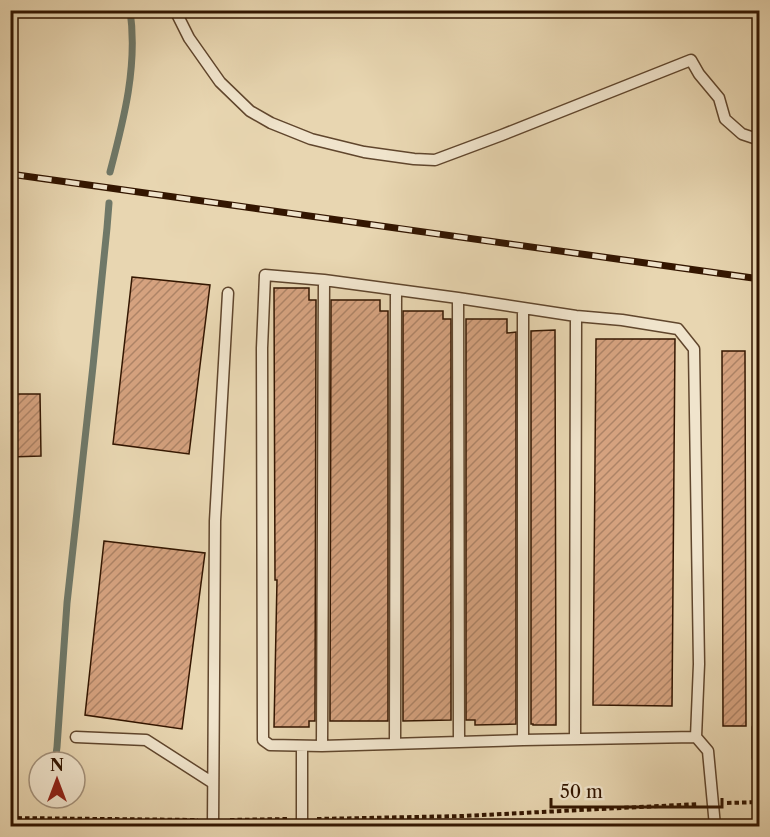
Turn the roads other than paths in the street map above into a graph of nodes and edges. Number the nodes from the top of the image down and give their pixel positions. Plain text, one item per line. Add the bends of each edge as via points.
1 (175, 10) edge
2 (759, 140) edge
3 (324, 280) junction
4 (396, 290) junction
5 (228, 293) dead end
6 (458, 298) junction
7 (523, 309) junction
8 (576, 316) junction
9 (758, 728) edge
10 (76, 737) dead end
11 (696, 737) junction
12 (575, 739) junction
13 (523, 740) junction
14 (459, 741) junction
15 (395, 743) junction
16 (302, 746) junction
17 (322, 746) junction
18 (759, 758) edge
19 (213, 783) junction
20 (213, 823) edge
21 (302, 823) edge
22 (716, 826) edge

1 - 2 lane via 220,82 250,111 311,139 364,152 435,160 691,60 719,98 725,120 742,134
3 - 4 lane
3 - 16 lane via 265,275 263,741 270,745
3 - 17 lane
4 - 6 lane
4 - 15 lane
5 - 19 lane via 214,521
6 - 7 lane
6 - 14 lane
7 - 8 lane
7 - 13 lane
8 - 11 lane via 678,329 694,349 699,664
8 - 12 lane
9 - 18 lane
10 - 19 lane via 146,740
11 - 12 lane
11 - 22 lane via 708,751
12 - 13 lane
13 - 14 lane
14 - 15 lane
15 - 17 lane
16 - 17 lane
16 - 21 lane
19 - 20 lane

